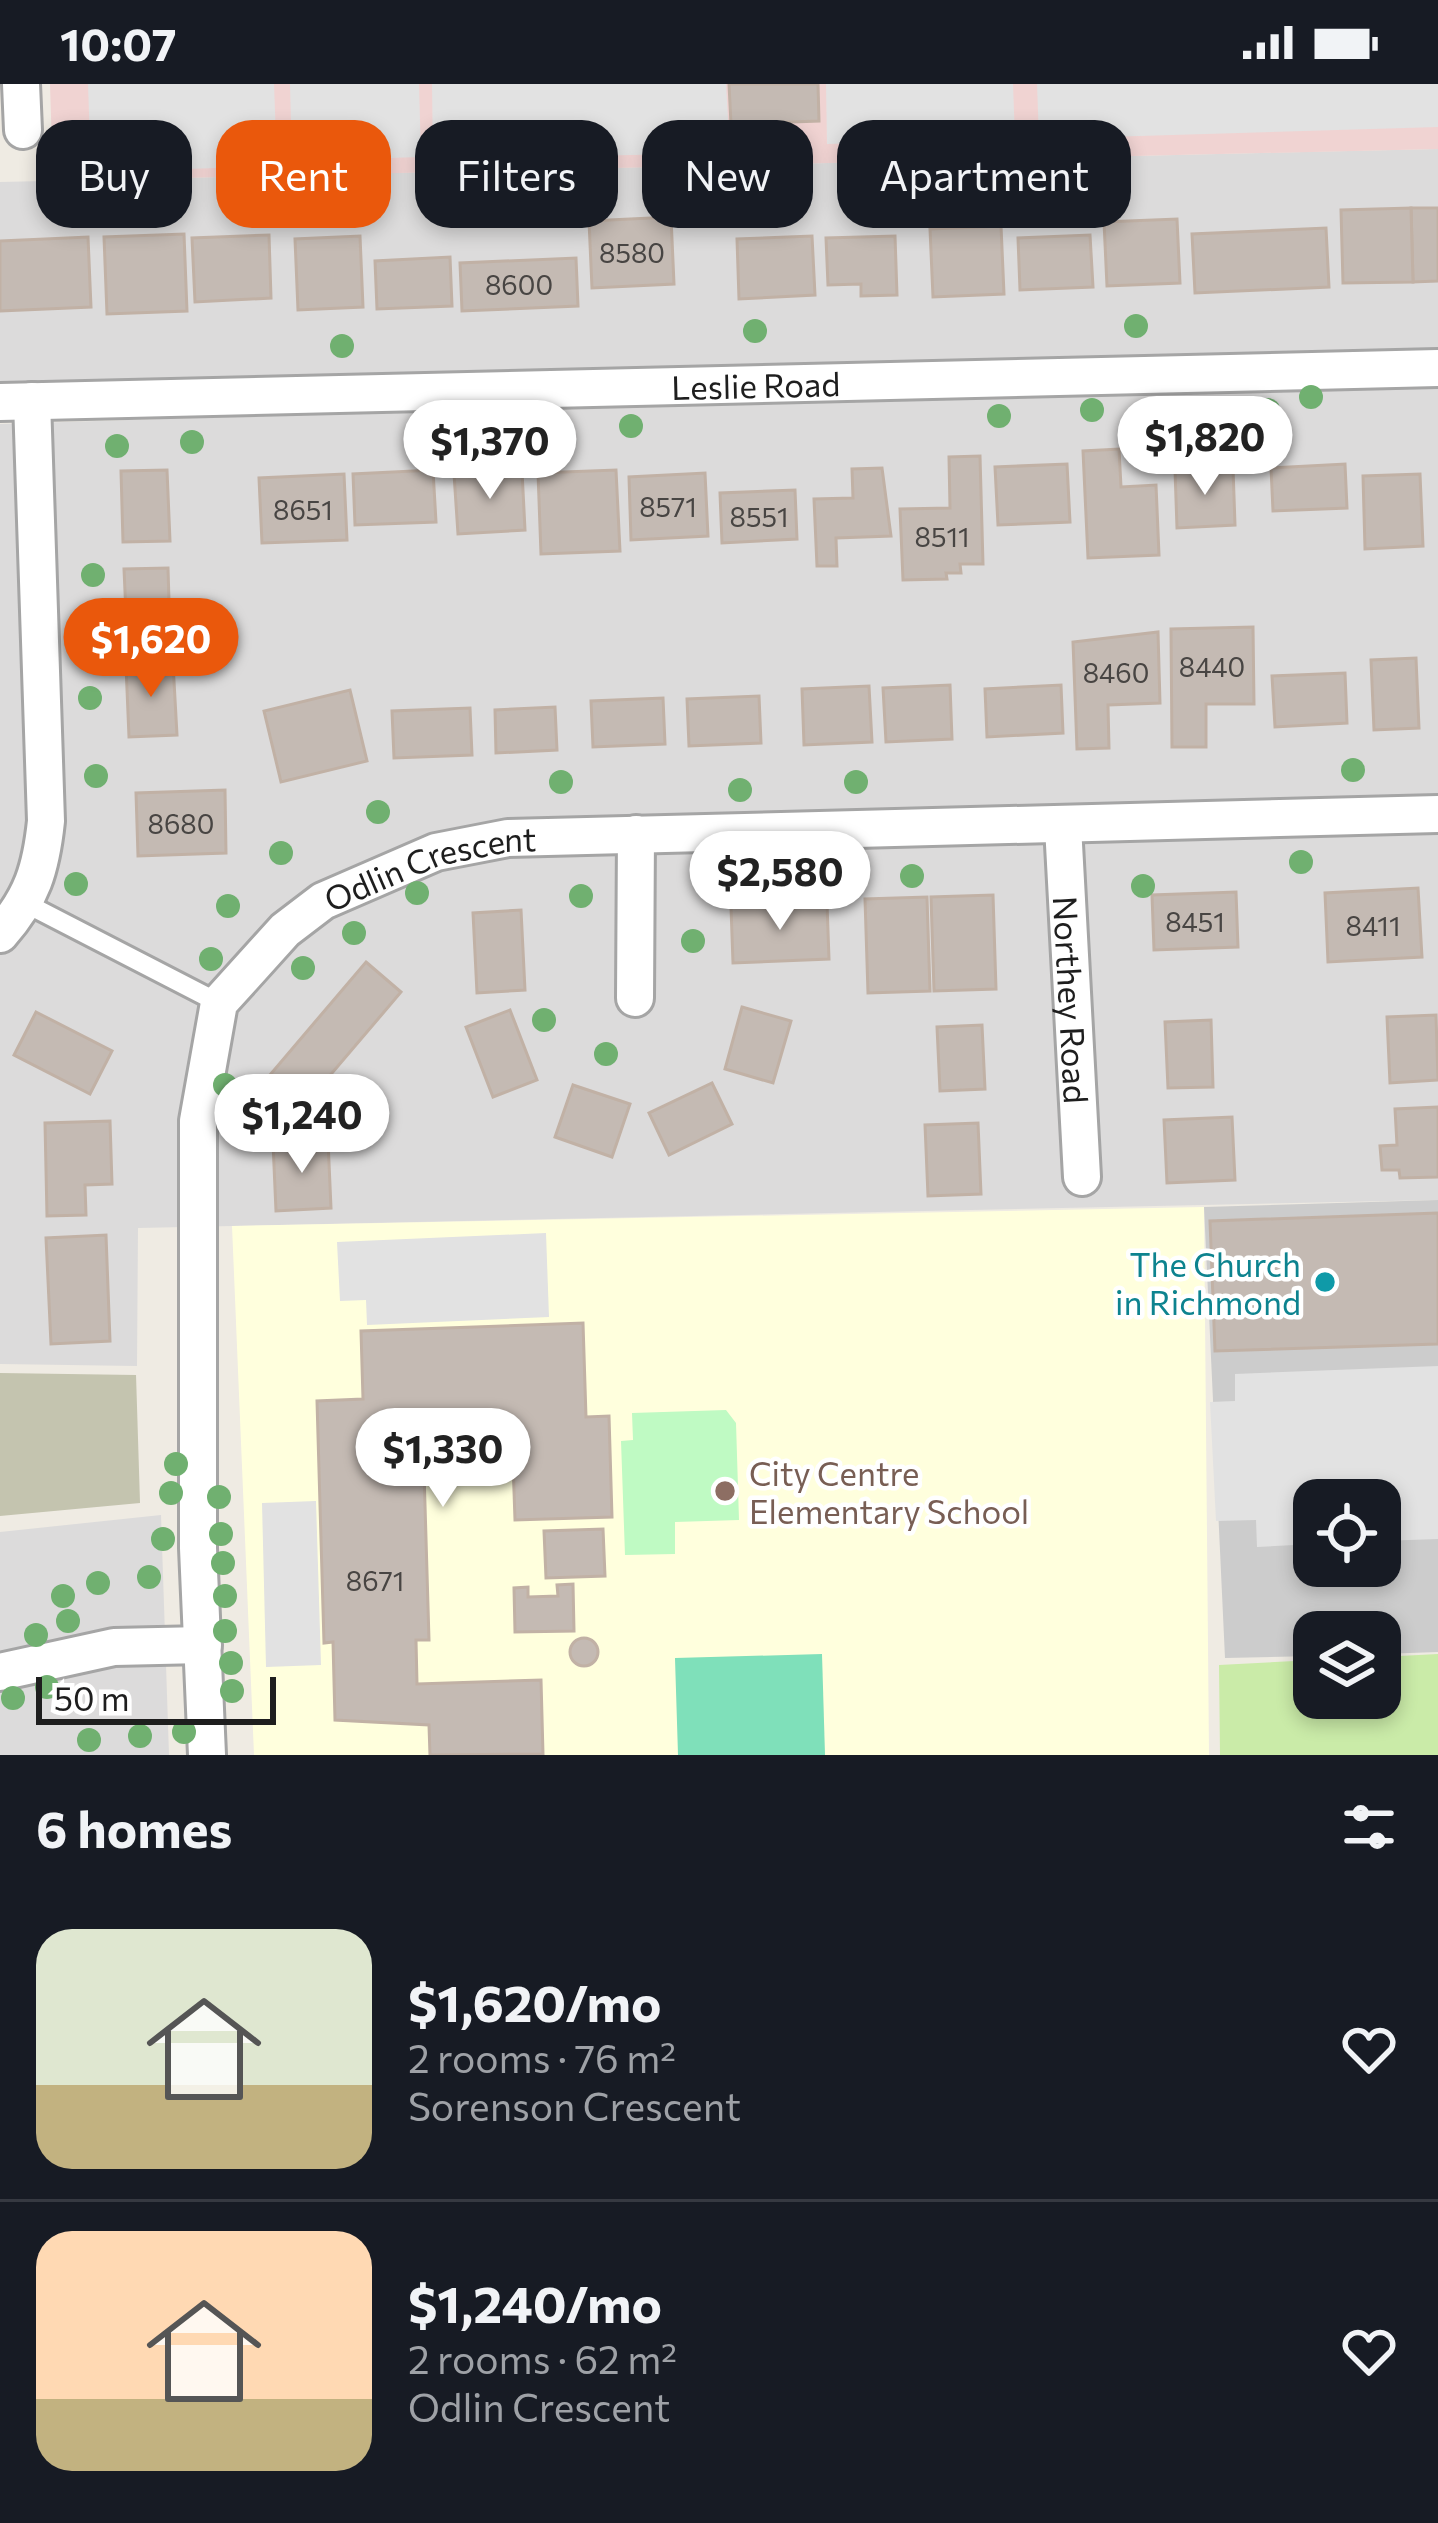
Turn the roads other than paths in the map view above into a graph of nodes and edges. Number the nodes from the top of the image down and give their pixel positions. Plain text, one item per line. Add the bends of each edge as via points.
1 (21, 84) edge
2 (22, 130) dead end
3 (1438, 368) edge
4 (16, 401) edge
5 (1438, 814) edge
6 (1064, 826) junction
7 (636, 834) junction
8 (27, 904) junction
9 (0, 934) edge
10 (635, 998) dead end
11 (219, 1003) junction
12 (1082, 1177) dead end
13 (203, 1645) junction
14 (0, 1672) edge
15 (207, 1755) edge

1 - 2 street
3 - 4 street, Leslie Road
4 - 8 street via 46,821
5 - 6 street, Odlin Crescent
6 - 7 street, Odlin Crescent
6 - 12 street, Northey Road
7 - 10 street
7 - 11 street, Odlin Crescent via 508,838 365,880 285,930
8 - 9 street
8 - 11 lane
11 - 13 street via 198,1121
13 - 14 street via 114,1647
13 - 15 street

